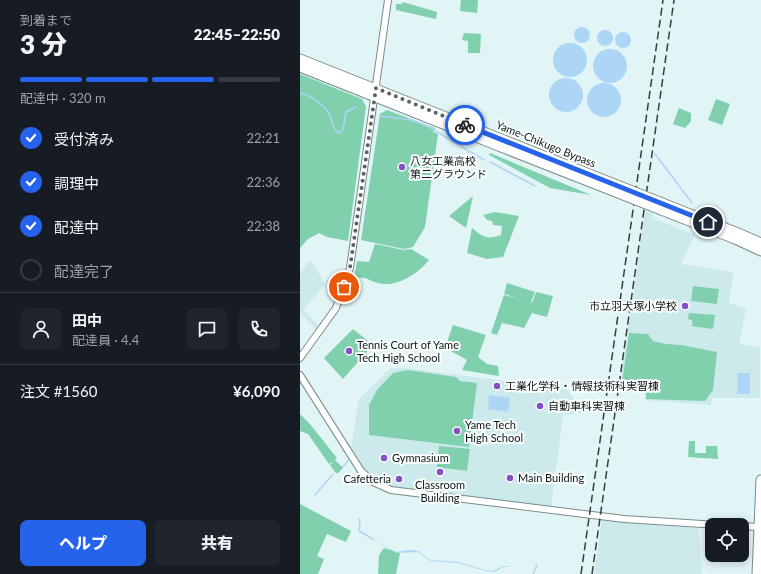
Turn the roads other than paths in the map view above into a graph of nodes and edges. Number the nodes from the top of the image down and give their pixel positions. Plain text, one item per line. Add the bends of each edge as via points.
1 (388, 0) edge
2 (300, 59) edge
3 (300, 67) edge
4 (375, 92) junction
5 (736, 236) junction
6 (761, 244) edge
7 (761, 251) edge
8 (300, 358) edge
9 (300, 375) edge
10 (761, 480) edge
11 (705, 524) edge
12 (749, 526) edge
13 (758, 527) junction
14 (757, 574) edge

1 - 4 street
2 - 4 highway, Yame-Chikugo Bypass
3 - 4 highway, Yame-Chikugo Bypass
4 - 5 highway, Yame-Chikugo Bypass, bridge
4 - 8 street via 350,268 336,308
5 - 6 highway, Yame-Chikugo Bypass
5 - 7 highway, Yame-Chikugo Bypass
9 - 11 street via 361,470 373,482 391,490 611,518
10 - 13 highway
12 - 13 street
13 - 14 highway

